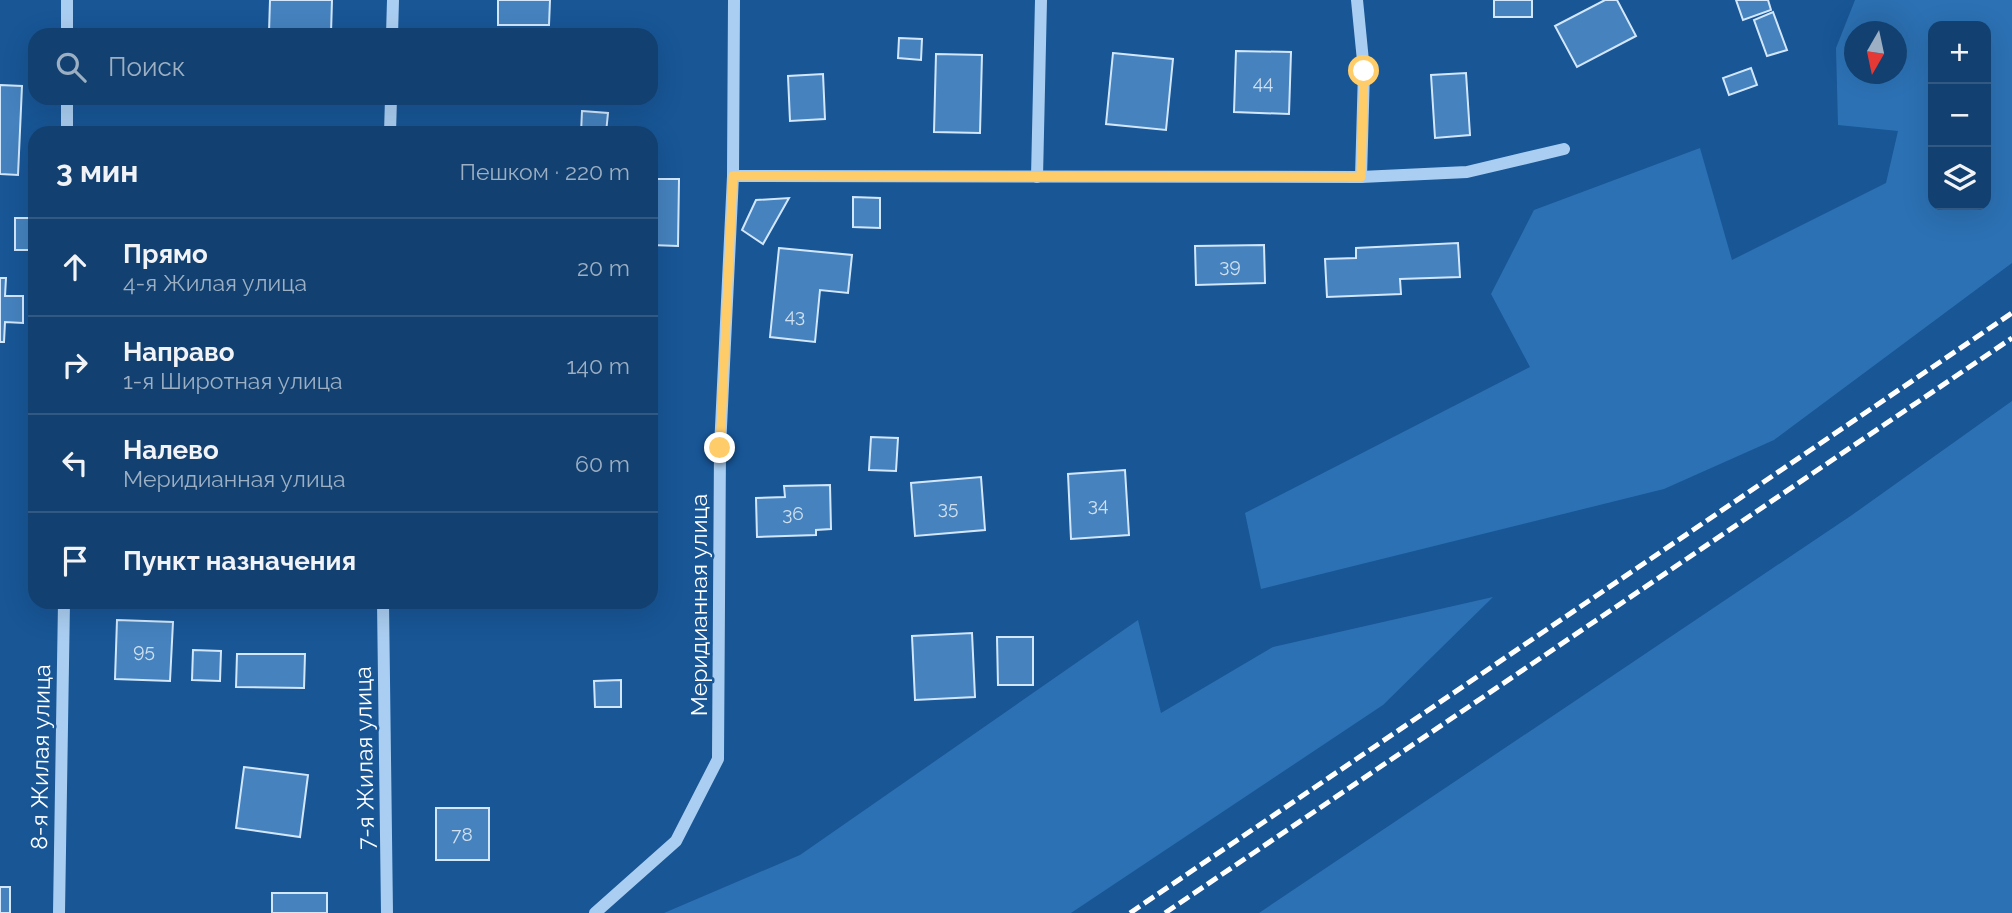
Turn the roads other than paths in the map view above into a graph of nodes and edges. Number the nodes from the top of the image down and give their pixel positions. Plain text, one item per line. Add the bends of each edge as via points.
1 (68, 0) edge
2 (393, 0) edge
3 (734, 0) edge
4 (1041, 0) edge
5 (1357, 0) edge
6 (67, 28) edge
7 (392, 28) edge
8 (67, 105) edge
9 (391, 105) edge
10 (67, 126) edge
11 (390, 126) edge
12 (1564, 149) dead end
13 (733, 176) junction
14 (1037, 177) junction
15 (1361, 177) junction
16 (64, 609) edge
17 (383, 609) edge
18 (59, 913) edge
19 (387, 913) edge
20 (595, 913) edge

1 - 6 street
2 - 7 street
3 - 13 street, Меридианная улица
4 - 14 street
5 - 15 street via 1364,71
8 - 10 street
9 - 11 street
12 - 15 street via 1467,172
13 - 14 street
13 - 20 street, Меридианная улица via 720,448 718,759 676,841
14 - 15 street
16 - 18 street, 8-я Жилая улица
17 - 19 street, 7-я Жилая улица

